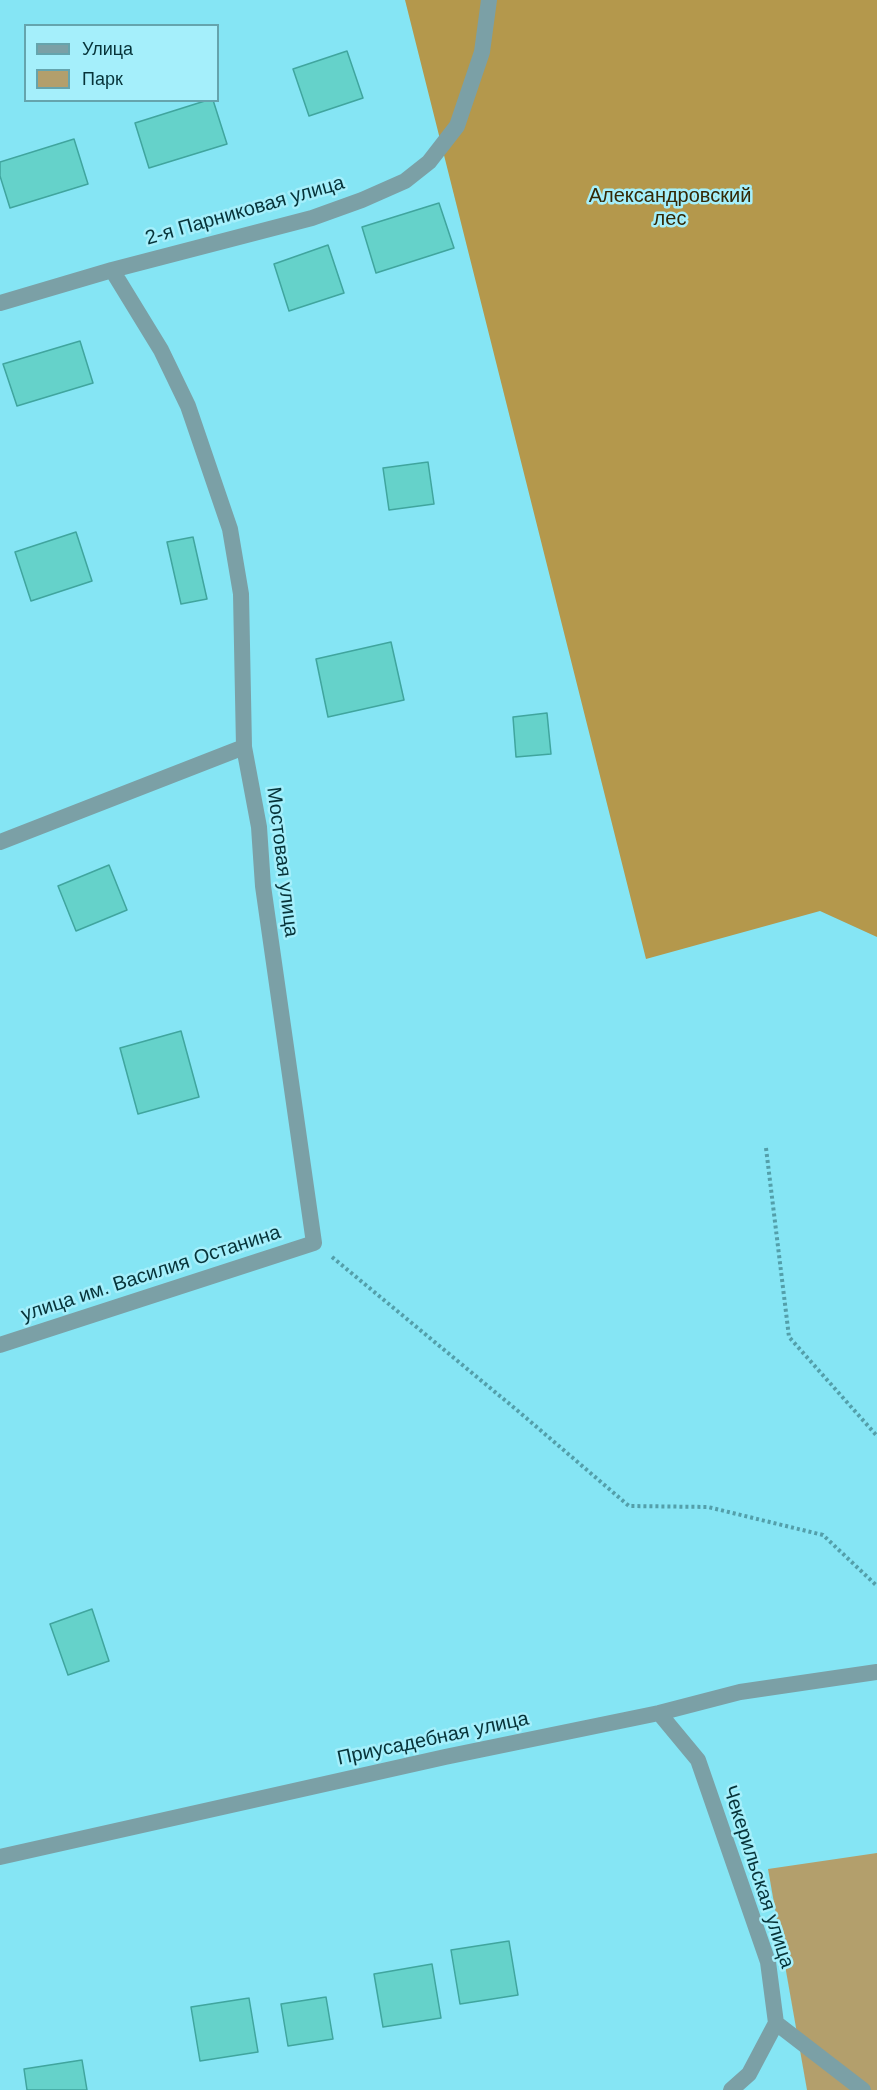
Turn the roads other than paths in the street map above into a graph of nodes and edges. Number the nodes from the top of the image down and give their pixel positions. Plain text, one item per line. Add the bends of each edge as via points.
1 (489, 0) edge
2 (112, 270) junction
3 (0, 303) edge
4 (244, 747) junction
5 (0, 842) edge
6 (314, 1243) joint
7 (0, 1345) edge
8 (877, 1672) edge
9 (659, 1713) junction
10 (0, 1857) edge
11 (776, 2023) junction
12 (731, 2090) edge
13 (863, 2090) edge

1 - 2 street, 2-я Парниковая улица via 482,52 457,126 429,162 405,181 312,218
2 - 3 street, 2-я Парниковая улица
2 - 4 street, Мостовая улица via 161,350 188,406 230,529 241,594
4 - 5 street
4 - 6 street, Мостовая улица via 259,826 263,886
6 - 7 street, улица им. Василия Останина
8 - 9 street, Приусадебная улица via 740,1692
9 - 10 street, Приусадебная улица
9 - 11 street, Чекерильская улица via 698,1760 768,1962
11 - 12 street via 749,2074
11 - 13 street

